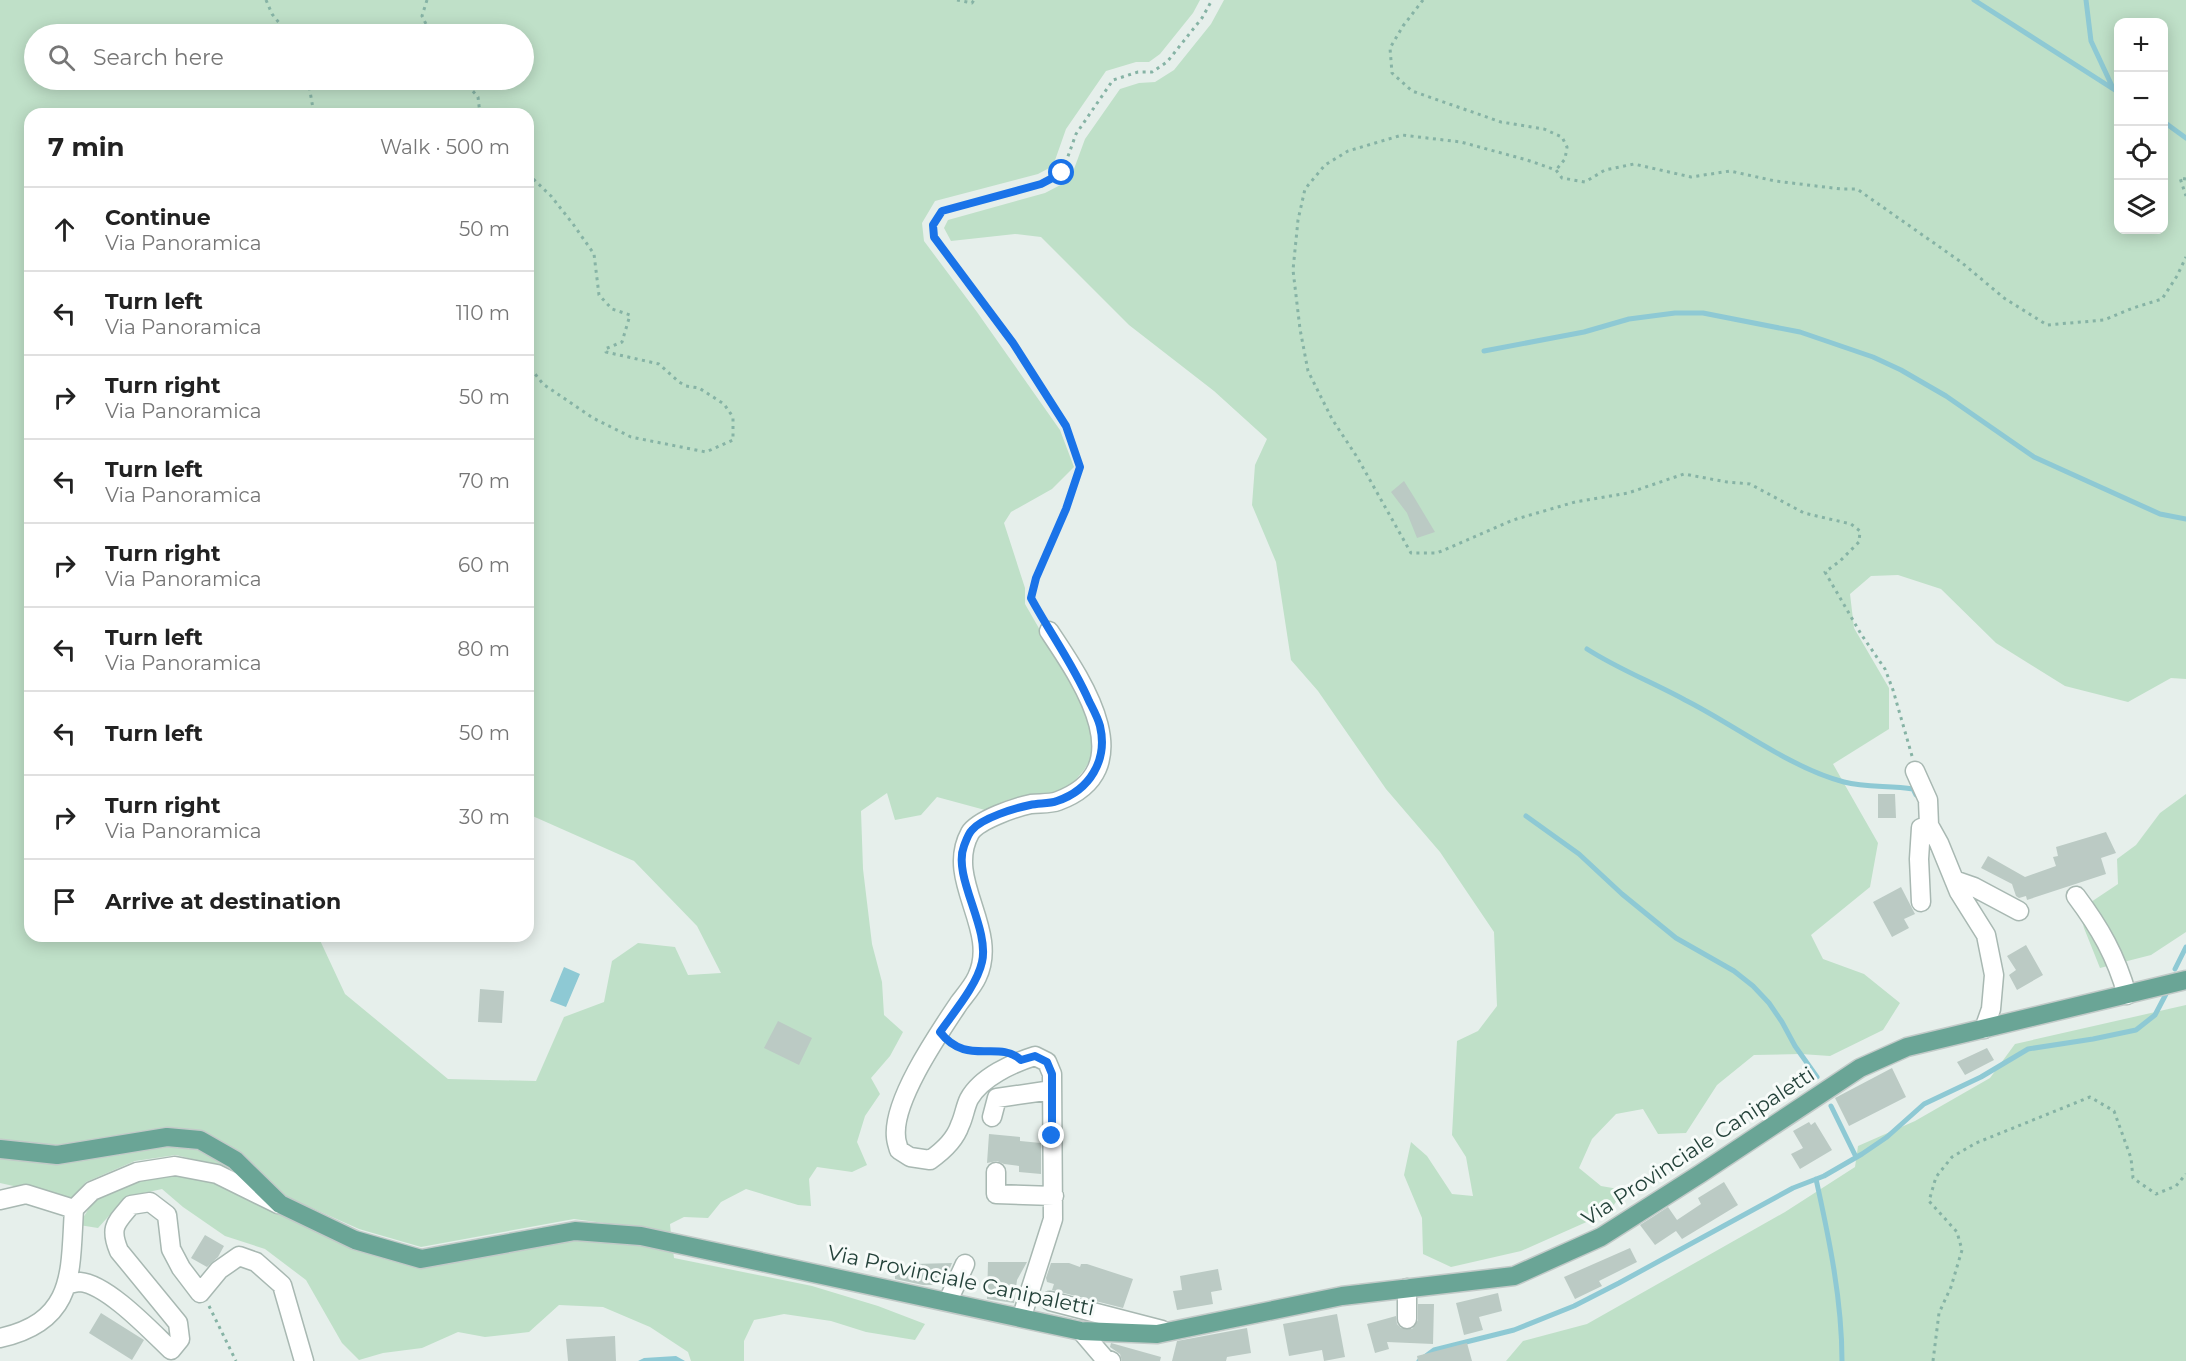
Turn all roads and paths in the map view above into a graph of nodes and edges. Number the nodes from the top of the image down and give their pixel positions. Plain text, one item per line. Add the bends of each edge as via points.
1 (266, 0) edge
2 (427, 0) edge
3 (957, 0) edge
4 (974, 0) edge
5 (1212, 0) edge
6 (1423, 0) edge
7 (280, 24) edge
8 (426, 24) edge
9 (310, 90) edge
10 (471, 90) edge
11 (313, 108) edge
12 (479, 108) edge
13 (1556, 170) junction
14 (2186, 179) edge
15 (534, 180) edge
16 (2186, 196) edge
17 (2186, 257) edge
18 (534, 373) edge
19 (1049, 631) joint
20 (1915, 771) joint
21 (1929, 825) junction
22 (1954, 880) junction
23 (2076, 896) dead end
24 (1921, 902) dead end
25 (2019, 911) dead end
26 (2186, 980) edge
27 (2151, 989) junction
28 (2186, 990) edge
29 (2127, 995) junction
30 (1984, 1029) junction
31 (940, 1032) junction
32 (1021, 1060) junction
33 (1052, 1090) junction
34 (992, 1117) dead end
35 (0, 1149) edge
36 (996, 1172) dead end
37 (2186, 1174) edge
38 (1054, 1196) junction
39 (0, 1200) edge
40 (280, 1204) junction
41 (74, 1209) junction
42 (966, 1264) dead end
43 (66, 1286) junction
44 (1407, 1288) junction
45 (200, 1293) junction
46 (948, 1301) junction
47 (1050, 1301) dead end
48 (1022, 1316) junction
49 (1407, 1319) dead end
50 (1081, 1330) junction
51 (1169, 1332) junction
52 (0, 1338) edge
53 (236, 1361) edge
54 (304, 1361) edge
55 (1111, 1361) edge
56 (1933, 1361) edge

1 - 7 path
2 - 8 path via 422,16
3 - 4 path
5 - 19 path via 1167,62 1152,72 1113,80 1076,134 1062,173 1041,184 942,211 933,225 934,237 1013,343 1066,426 1080,467 1031,598
6 - 13 path via 1390,48 1392,73 1412,91 1501,122 1544,129 1562,137 1567,147 1565,159
9 - 11 path
10 - 12 path
13 - 17 path via 1562,178 1584,182 1605,170 1634,164 1691,177 1730,171 1775,181 1857,189 1961,262 2004,298 2047,324 2104,320 2162,299
13 - 20 path via 1461,142 1402,135 1348,151 1325,165 1305,189 1293,270 1308,371 1412,553 1437,553 1513,520 1684,474 1750,484 1804,513 1851,524 1860,531 1859,542 1825,572 1885,669
14 - 16 path via 2180,178
15 - 18 path via 566,214 594,254 599,295 612,309 630,315 622,342 605,349 606,352 659,364 679,382 699,388 724,404 733,417 733,440 706,452 631,438 592,418 543,384
19 - 31 street via 1076,670 1096,716 1102,753 1094,775 1079,790 1056,802 1030,804 986,820 972,830 963,850 964,877 978,924 983,960 977,978
20 - 21 street via 1928,800
21 - 22 street
21 - 24 street via 1921,828
22 - 25 street
22 - 30 street via 1986,935 1994,975 1991,1009
23 - 29 street via 2098,925 2119,967
26 - 27 main road, Via Provinciale Canipaletti
27 - 28 street
27 - 29 main road, Via Provinciale Canipaletti
29 - 30 main road, Via Provinciale Canipaletti
30 - 44 main road, Via Provinciale Canipaletti via 1907,1047 1860,1068 1601,1237 1514,1276
31 - 32 path via 959,1048 1015,1055
31 - 32 street via 905,1096 897,1123 899,1150 910,1157 930,1160 944,1151 960,1128 969,1098 983,1083
32 - 33 street via 1035,1056 1047,1062
33 - 34 street via 997,1098
33 - 38 street
35 - 40 main road, Via Provinciale Canipaletti via 57,1155 167,1137 200,1140 235,1160
36 - 38 street via 996,1194
37 - 56 path via 2176,1186 2156,1194 2133,1179 2131,1158 2114,1111 2090,1097 1952,1157 1936,1177 1929,1201 1957,1232 1962,1250 1939,1313
38 - 48 street via 1053,1219
39 - 41 street via 26,1194
40 - 41 street via 217,1174 175,1166 137,1172 101,1187
40 - 46 main road, Via Provinciale Canipaletti via 355,1240 421,1259 575,1231 630,1235
41 - 43 street
42 - 46 street
43 - 45 street via 80,1282 100,1289 171,1350 180,1339 178,1323 119,1251 114,1238 114,1225 131,1205 150,1202 167,1215 171,1249
43 - 52 street via 60,1301 43,1321
44 - 49 street
44 - 51 main road, Via Provinciale Canipaletti via 1342,1296
45 - 53 path
45 - 54 street via 219,1270 239,1256 256,1262 282,1285
46 - 48 main road, Via Provinciale Canipaletti
47 - 51 street
48 - 50 main road, Via Provinciale Canipaletti
50 - 51 main road, Via Provinciale Canipaletti
50 - 55 street

